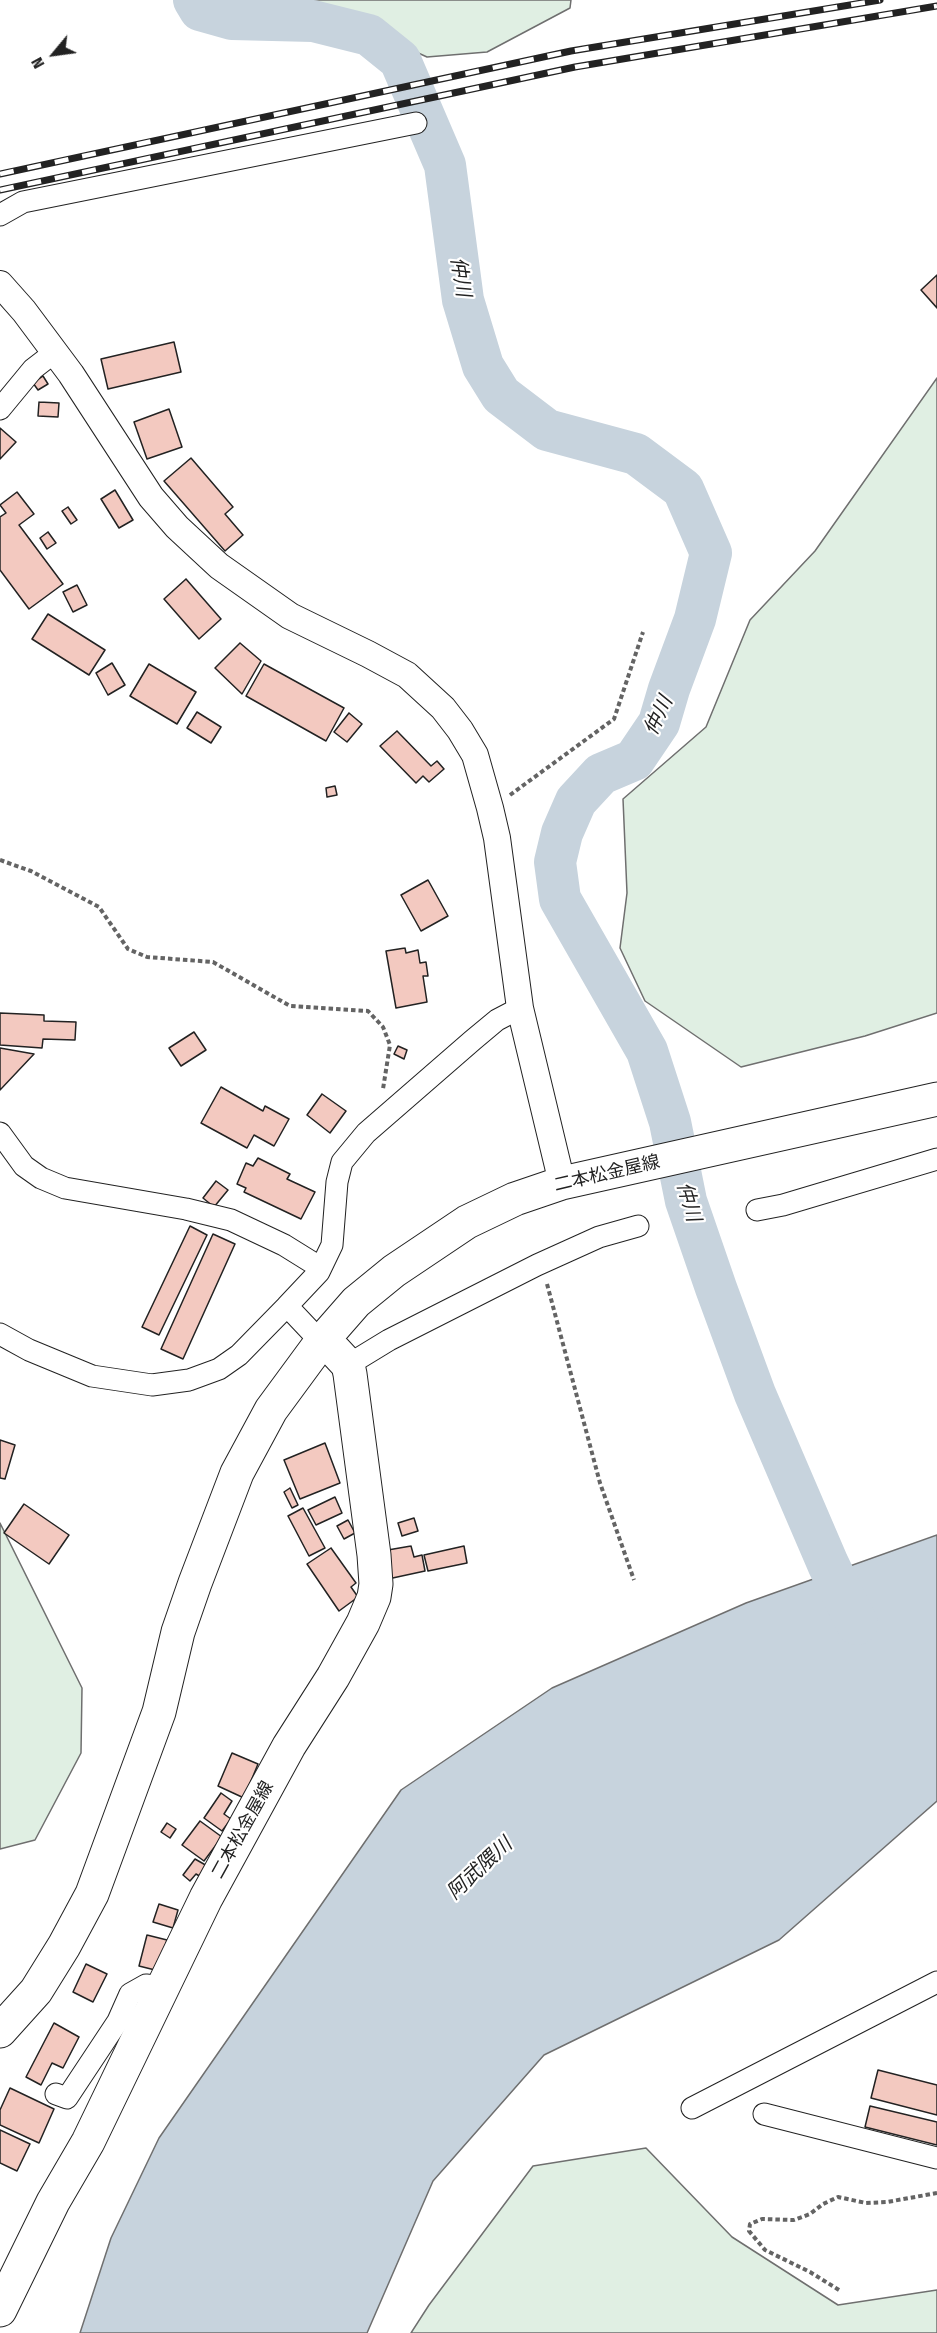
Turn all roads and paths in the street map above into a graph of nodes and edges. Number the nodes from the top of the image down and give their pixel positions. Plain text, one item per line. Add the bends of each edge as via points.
1 (416, 123) dead end
2 (0, 215) edge
3 (0, 284) edge
4 (55, 352) junction
5 (0, 409) edge
6 (643, 632) dead end
7 (490, 808) junction
8 (0, 860) edge
9 (520, 1008) junction
10 (937, 1099) edge
11 (377, 1124) junction
12 (0, 1133) edge
13 (937, 1159) edge
14 (562, 1183) junction
15 (757, 1210) dead end
16 (638, 1226) dead end
17 (537, 1265) junction
18 (321, 1268) junction
19 (287, 1306) junction
20 (0, 1334) edge
21 (321, 1342) junction
22 (348, 1365) junction
23 (634, 1580) dead end
24 (937, 1982) edge
25 (162, 1987) junction
26 (0, 2031) edge
27 (56, 2094) dead end
28 (692, 2108) dead end
29 (764, 2114) dead end
30 (937, 2158) edge
31 (937, 2193) edge
32 (839, 2290) dead end
33 (0, 2310) edge

1 - 2 street via 23,202
3 - 4 street
4 - 5 street via 33,369
4 - 7 street via 151,497 219,566 290,616 407,675 443,708 475,755
6 - 7 path via 614,719
7 - 9 street
8 - 11 path via 99,907 128,949 147,957 213,962 290,1006 368,1011 383,1027 390,1045
9 - 11 street via 488,1028
9 - 14 street
10 - 14 main road, 二本松金屋線
11 - 18 street via 342,1162 332,1245
12 - 18 street via 24,1166 41,1178 65,1188 231,1220
13 - 15 street
14 - 21 main road, 二本松金屋線 via 515,1199 467,1222 356,1302
16 - 17 street
17 - 22 street
17 - 23 path via 549,1288 600,1483
18 - 19 street
19 - 20 street via 239,1355 219,1369 189,1380 152,1385 92,1376
19 - 21 street
21 - 22 main road
21 - 26 main road, 二本松金屋線 via 262,1425 225,1501 178,1632 159,1712 92,1894 36,1991
22 - 25 main road, 二本松金屋線 via 374,1555 374,1597 333,1677 289,1746 217,1878
24 - 28 street
25 - 27 street via 146,1985 130,1994 118,2021 67,2098
25 - 33 main road, 二本松金屋線 via 88,2142 53,2202
29 - 30 street
31 - 32 path via 886,2202 838,2198 794,2220 762,2219 750,2224 749,2231 765,2250

